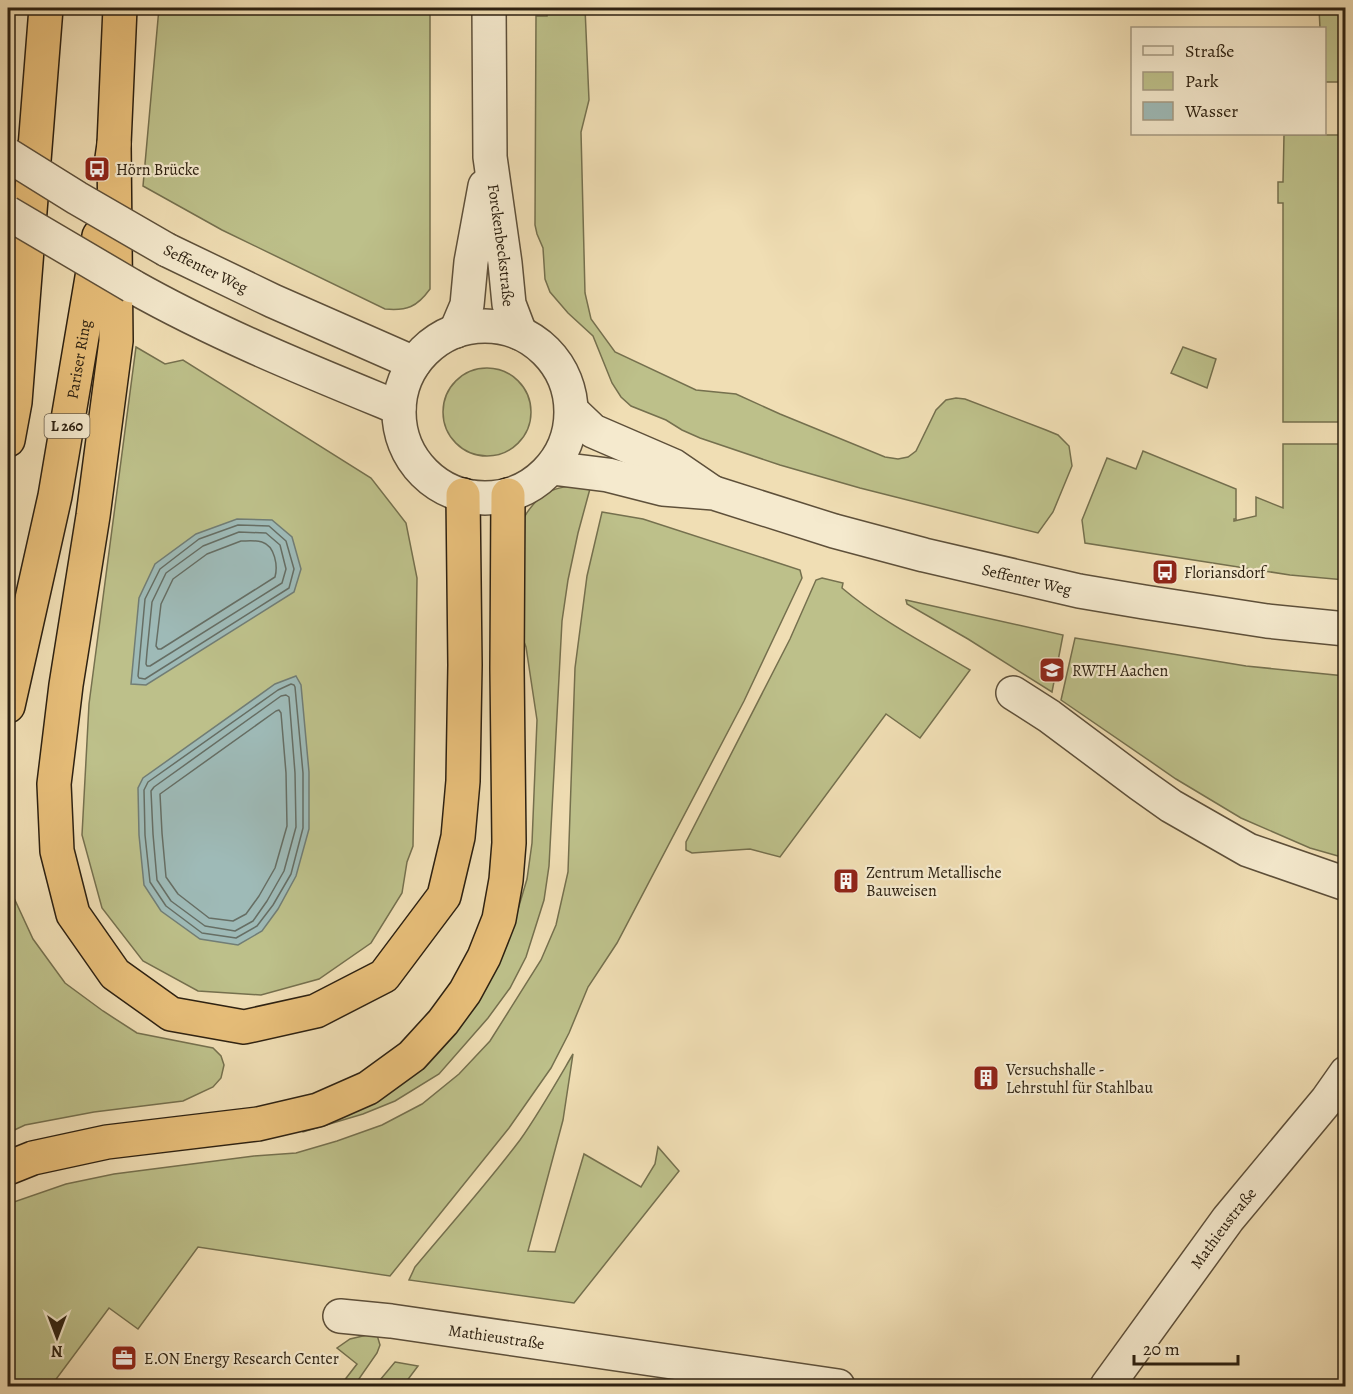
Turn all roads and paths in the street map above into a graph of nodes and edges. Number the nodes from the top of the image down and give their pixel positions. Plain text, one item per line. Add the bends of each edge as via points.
1 (46, 8) edge
2 (120, 8) edge
3 (489, 8) edge
4 (39, 96) junction
5 (114, 144) junction
6 (8, 155) edge
7 (490, 157) junction
8 (8, 213) edge
9 (8, 233) edge
10 (456, 331) junction
11 (520, 333) junction
12 (414, 363) junction
13 (399, 408) junction
14 (572, 411) junction
15 (8, 440) edge
16 (552, 468) junction
17 (714, 493) junction
18 (463, 495) junction
19 (508, 495) junction
20 (1346, 629) edge
21 (1013, 693) dead end
22 (8, 706) edge
23 (1346, 884) edge
24 (1346, 1073) edge
25 (8, 1168) edge
26 (340, 1316) dead end
27 (649, 1373) edge
28 (838, 1386) edge
29 (1107, 1386) edge

1 - 4 highway
2 - 5 highway, Pariser Ring / L 260
3 - 7 street, Forckenbeckstraße
4 - 9 highway
4 - 15 highway via 15,402
5 - 18 highway via 116,341 54,784 57,852 73,914 109,966 171,1014 244,1028 316,1011 384,976 444,896 458,837 463,781
5 - 22 highway, Pariser Ring / L 260 via 55,496
6 - 12 street, Seffenter Weg, bridge via 166,250
7 - 10 street, Forckenbeckstraße via 467,305
7 - 11 street, Forckenbeckstraße via 509,304
8 - 13 street, bridge via 162,303 292,364
10 - 11 street via 488,325
10 - 12 street via 433,343
11 - 14 street via 547,351 566,379
12 - 13 street via 403,384
13 - 18 street via 402,437 415,463 436,483
14 - 16 street via 567,441
14 - 17 street, Seffenter Weg via 593,431 674,466
16 - 17 street, Seffenter Weg via 608,475 663,489
16 - 19 street via 532,485
17 - 20 street, Seffenter Weg via 834,531 1079,591 1267,621
18 - 19 street
19 - 25 highway via 506,880 499,919 460,1000 412,1056 368,1088 318,1110 258,1124 107,1142 33,1158
21 - 23 street via 1140,784 1248,850
24 - 29 street, Mathieustraße via 1228,1219
26 - 27 street, Mathieustraße via 403,1323
27 - 28 street, Mathieustraße

